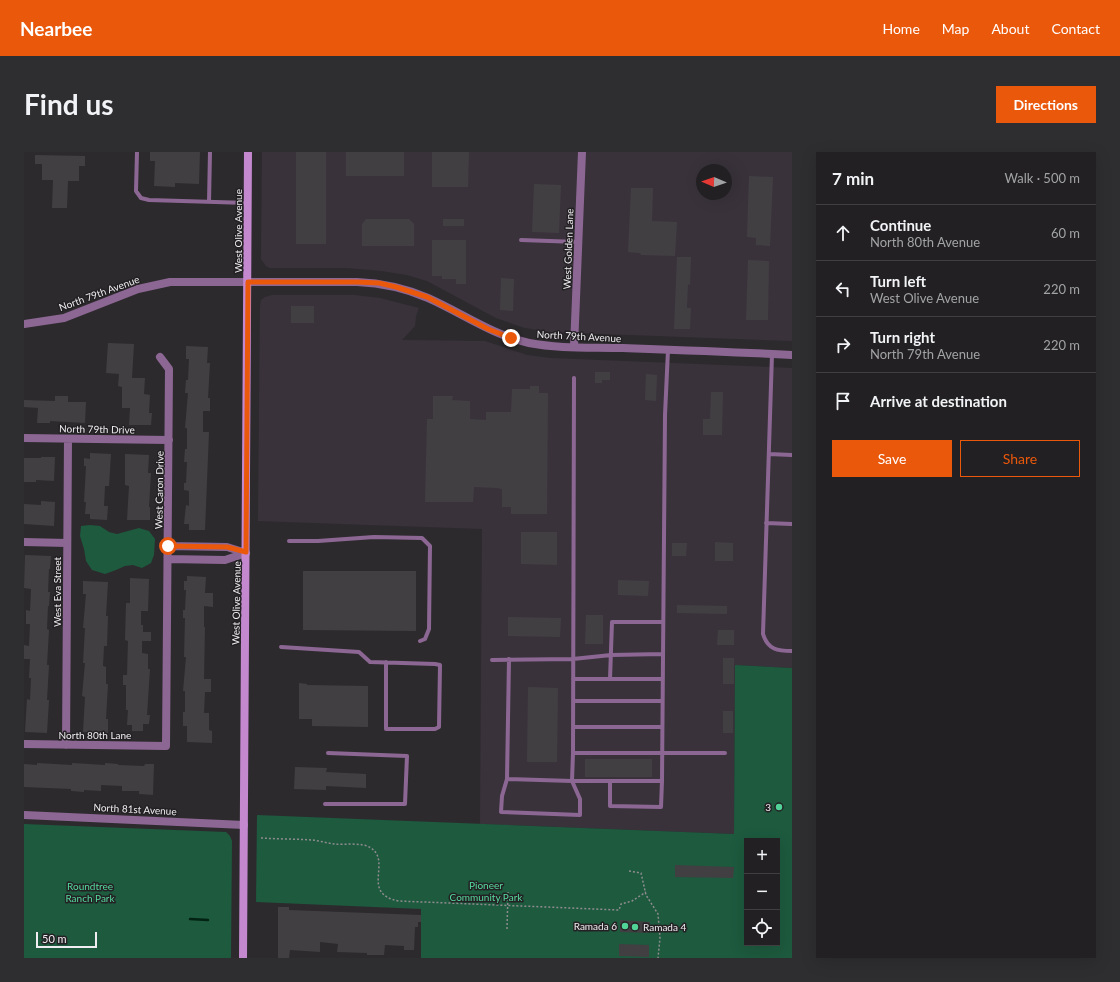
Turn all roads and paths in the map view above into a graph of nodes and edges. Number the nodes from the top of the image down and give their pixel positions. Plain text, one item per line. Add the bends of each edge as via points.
1 (137, 152) edge
2 (210, 152) edge
3 (248, 152) edge
4 (582, 152) edge
5 (209, 202) junction
6 (248, 203) junction
7 (521, 240) dead end
8 (578, 242) junction
9 (248, 282) junction
10 (24, 324) edge
11 (574, 347) junction
12 (668, 350) junction
13 (772, 354) junction
14 (792, 355) edge
15 (160, 357) dead end
16 (574, 378) dead end
17 (24, 438) edge
18 (68, 439) junction
19 (169, 440) junction
20 (769, 454) junction
21 (792, 455) edge
22 (766, 522) junction
23 (792, 524) edge
24 (289, 541) dead end
25 (24, 542) edge
26 (67, 543) junction
27 (168, 546) junction
28 (246, 552) junction
29 (168, 559) junction
30 (663, 622) junction
31 (420, 641) dead end
32 (281, 647) dead end
33 (792, 651) edge
34 (663, 654) junction
35 (611, 655) junction
36 (573, 658) junction
37 (509, 659) junction
38 (492, 660) dead end
39 (386, 662) junction
40 (573, 679) junction
41 (610, 679) junction
42 (662, 679) junction
43 (573, 701) junction
44 (662, 701) junction
45 (573, 726) junction
46 (662, 727) junction
47 (24, 744) edge
48 (66, 745) junction
49 (166, 746) joint
50 (328, 753) dead end
51 (573, 753) junction
52 (661, 753) junction
53 (725, 753) dead end
54 (507, 779) junction
55 (572, 781) junction
56 (610, 781) junction
57 (662, 781) junction
58 (325, 804) dead end
59 (24, 815) edge
60 (244, 825) junction
61 (261, 838) dead end
62 (629, 871) dead end
63 (508, 892) dead end
64 (646, 892) junction
65 (508, 906) junction
66 (507, 929) dead end
67 (243, 958) edge
68 (658, 958) edge

1 - 5 lane via 136,191 141,198
2 - 5 lane
3 - 6 main road, West Olive Avenue
4 - 8 street, West Golden Lane
5 - 6 lane
6 - 9 main road, West Olive Avenue
7 - 8 lane
8 - 11 street, West Golden Lane
9 - 10 street, North 79th Avenue via 170,282 138,289 64,318
9 - 11 street, North 79th Avenue via 357,282 390,286 427,297 508,338 544,345
9 - 28 main road, West Olive Avenue
11 - 12 street, North 79th Avenue
12 - 13 street, North 79th Avenue
12 - 30 lane
13 - 14 street, North 79th Avenue
13 - 20 lane
15 - 19 street, West Caron Drive via 169,369
16 - 36 lane
17 - 18 street, North 79th Drive
18 - 19 street, North 79th Drive
18 - 26 street, West Eva Street
19 - 27 street, West Caron Drive
20 - 21 lane
20 - 22 lane
22 - 23 lane
22 - 33 lane via 765,641 774,649
24 - 31 lane via 374,537 422,538 426,541 430,546 429,629 425,639
25 - 26 street
26 - 48 street, West Eva Street
27 - 28 street via 227,547
27 - 29 street, West Caron Drive
28 - 29 street via 225,560
28 - 60 main road, West Olive Avenue
29 - 49 street, West Caron Drive
30 - 34 lane
30 - 35 lane via 612,622
32 - 39 lane via 359,652 370,662
34 - 35 lane
34 - 42 lane
35 - 36 lane
35 - 41 lane
36 - 37 lane
36 - 40 lane
37 - 38 lane
37 - 54 lane
39 - 39 lane via 440,665 439,727 386,729
40 - 41 lane
40 - 43 lane
41 - 42 lane
42 - 44 lane
43 - 44 lane
43 - 45 lane
44 - 46 lane
45 - 46 lane
45 - 51 lane
46 - 52 lane
47 - 48 street, North 80th Lane
48 - 49 street, North 80th Lane
50 - 58 lane via 407,756 405,804
51 - 52 lane
51 - 55 lane
52 - 53 lane
52 - 57 lane
54 - 55 lane
54 - 55 lane via 501,812 580,814 580,799
55 - 56 lane
56 - 57 lane
56 - 57 lane via 610,806 661,807
59 - 60 street, North 81st Avenue
60 - 67 main road, West Olive Avenue
61 - 65 path via 315,840 369,847 376,852 379,859 380,891 389,899
62 - 64 path via 642,873
63 - 65 path
64 - 65 path via 632,901 621,904 619,910
64 - 68 path via 658,914
65 - 66 path

